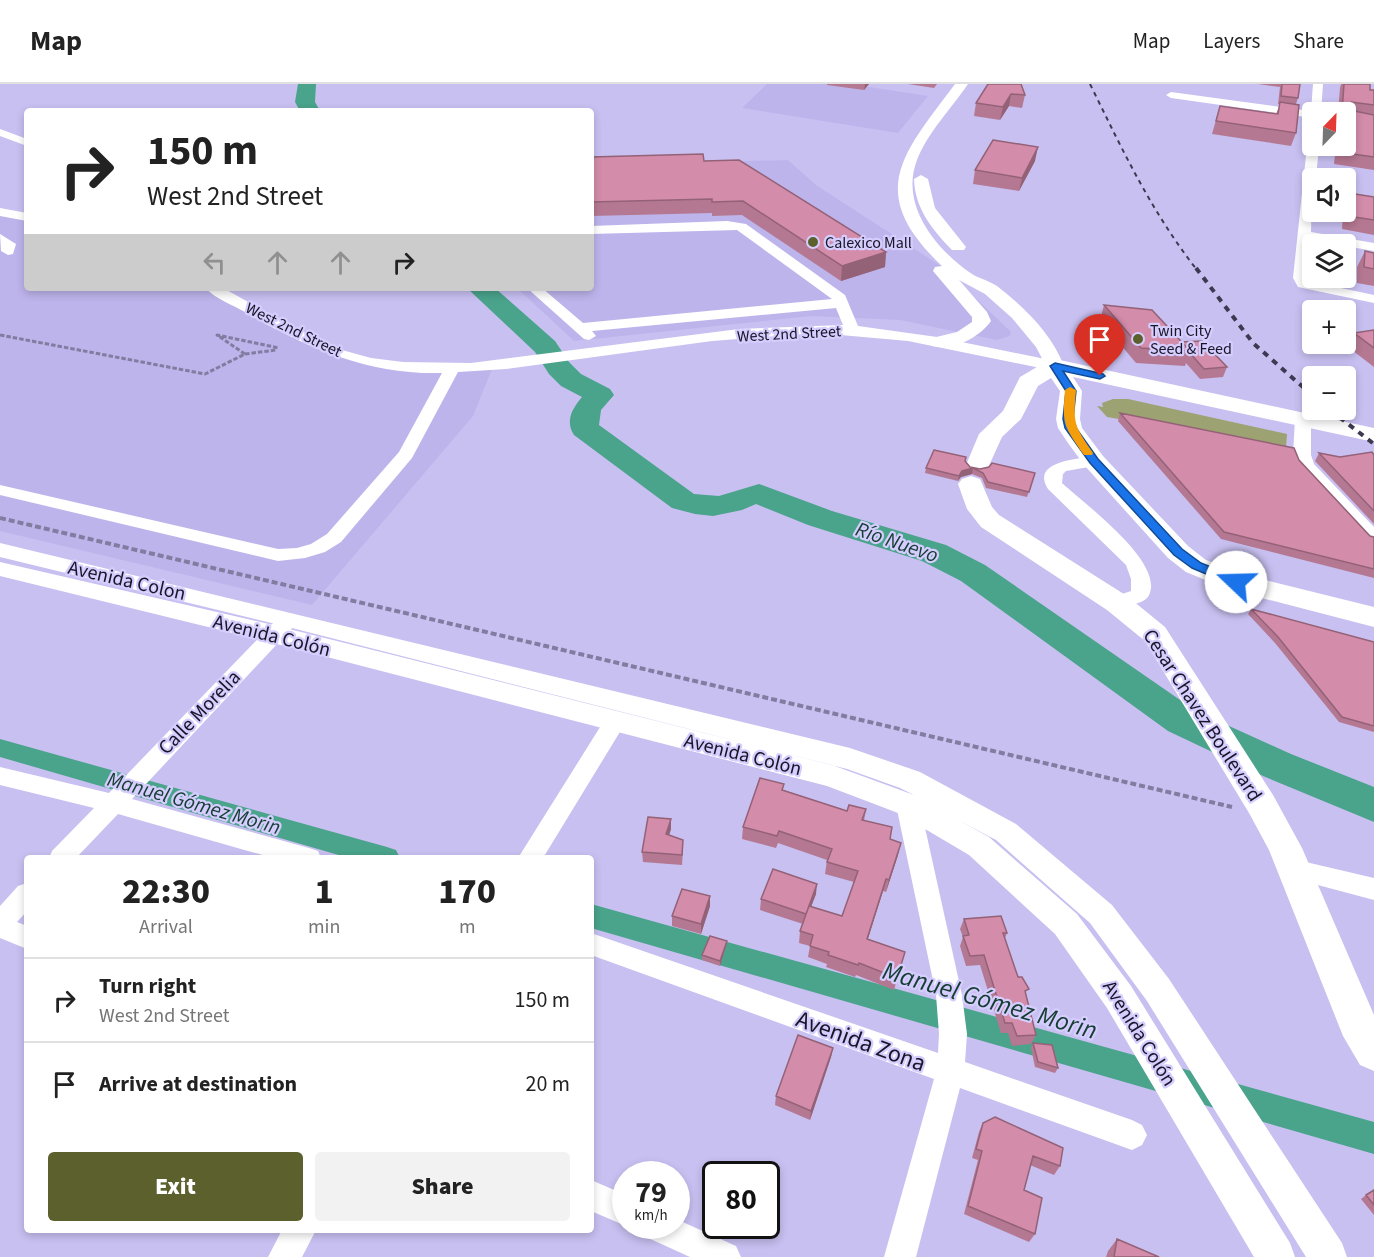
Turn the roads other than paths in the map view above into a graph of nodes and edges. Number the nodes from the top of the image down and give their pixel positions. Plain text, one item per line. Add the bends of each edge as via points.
1 (950, 84) edge
2 (962, 84) edge
3 (977, 84) edge
4 (1318, 84) edge
5 (1171, 95) dead end
6 (1316, 102) edge
7 (1302, 112) edge
8 (0, 132) edge
9 (24, 142) edge
10 (1356, 198) edge
11 (1374, 201) edge
12 (0, 212) edge
13 (24, 216) edge
14 (594, 230) edge
15 (0, 238) edge
16 (1356, 244) edge
17 (1374, 247) edge
18 (8, 251) dead end
19 (1302, 261) edge
20 (1302, 281) edge
21 (1323, 288) edge
22 (989, 289) junction
23 (219, 291) edge
24 (537, 291) edge
25 (1374, 299) edge
26 (842, 303) junction
27 (580, 328) junction
28 (852, 330) junction
29 (938, 342) junction
30 (605, 350) junction
31 (1055, 366) junction
32 (453, 367) junction
33 (1302, 420) edge
34 (1303, 420) joint
35 (1374, 435) edge
36 (1094, 461) junction
37 (0, 490) edge
38 (1374, 538) edge
39 (0, 550) edge
40 (0, 569) edge
41 (1117, 603) junction
42 (1374, 617) edge
43 (281, 626) junction
44 (615, 722) junction
45 (0, 776) edge
46 (112, 803) junction
47 (908, 805) junction
48 (64, 855) edge
49 (298, 855) edge
50 (532, 855) edge
51 (1289, 859) junction
52 (1374, 889) edge
53 (24, 897) edge
54 (0, 925) edge
55 (24, 937) edge
56 (594, 945) edge
57 (1374, 1052) edge
58 (950, 1072) junction
59 (1132, 1135) dead end
60 (594, 1196) edge
61 (612, 1205) edge
62 (298, 1233) edge
63 (686, 1239) edge
64 (284, 1257) edge
65 (725, 1257) edge
66 (900, 1257) edge
67 (1276, 1257) edge
68 (1328, 1257) edge

1 - 29 main road via 896,159 889,180 893,204 905,229 981,316 981,325 974,331
2 - 22 main road via 915,150 903,182 904,199 916,227 963,276
3 - 22 main road via 936,141 921,179 925,206 939,227 989,278
4 - 6 street
5 - 7 street
8 - 9 street
10 - 11 street
12 - 13 street
14 - 26 street via 736,226 831,291
15 - 18 street via 9,244
16 - 17 street
19 - 20 street
21 - 25 street
22 - 31 main road via 1040,338 1052,354
23 - 32 street, West 2nd Street via 338,353 391,365
24 - 27 street
26 - 27 street
26 - 28 street
27 - 30 street
28 - 29 street, West 2nd Street
28 - 30 street, West 2nd Street via 799,329
29 - 31 street, West 2nd Street
30 - 32 street, West 2nd Street via 516,363
31 - 33 highway, West 2nd Street
31 - 36 highway via 1071,391 1070,428
31 - 41 highway, Cesar Chavez Boulevard via 1028,382 1013,414 992,434 975,475 980,509 990,521
32 - 37 street via 406,454 333,538 298,554 278,555
34 - 35 highway, West 2nd Street
34 - 38 street via 1302,455 1306,466
36 - 41 street via 1061,467 1053,480 1139,569 1143,583 1140,595
36 - 42 highway via 1178,552 1196,566 1236,582
39 - 43 main road, Avenida Colon
40 - 43 main road, Avenida Colón
41 - 51 highway, Cesar Chavez Boulevard via 1155,634 1246,805
43 - 44 main road, Avenida Colón
43 - 46 street, Calle Morelia
43 - 68 main road, Avenida Colón via 850,759 910,780 1006,832 1101,914 1130,952
44 - 47 main road, Avenida Colón via 832,776
44 - 50 street
45 - 46 street
46 - 48 street, Calle Morelia
46 - 49 street
47 - 58 street via 949,995 953,1034
47 - 67 main road, Avenida Colón via 979,846 1066,924 1119,997
51 - 52 street
51 - 57 highway, Cesar Chavez Boulevard via 1357,1023
53 - 54 street
54 - 55 street
56 - 58 street, Avenida Zona
58 - 59 street, Avenida Zona
58 - 66 street
60 - 61 street
62 - 64 street
63 - 65 street

